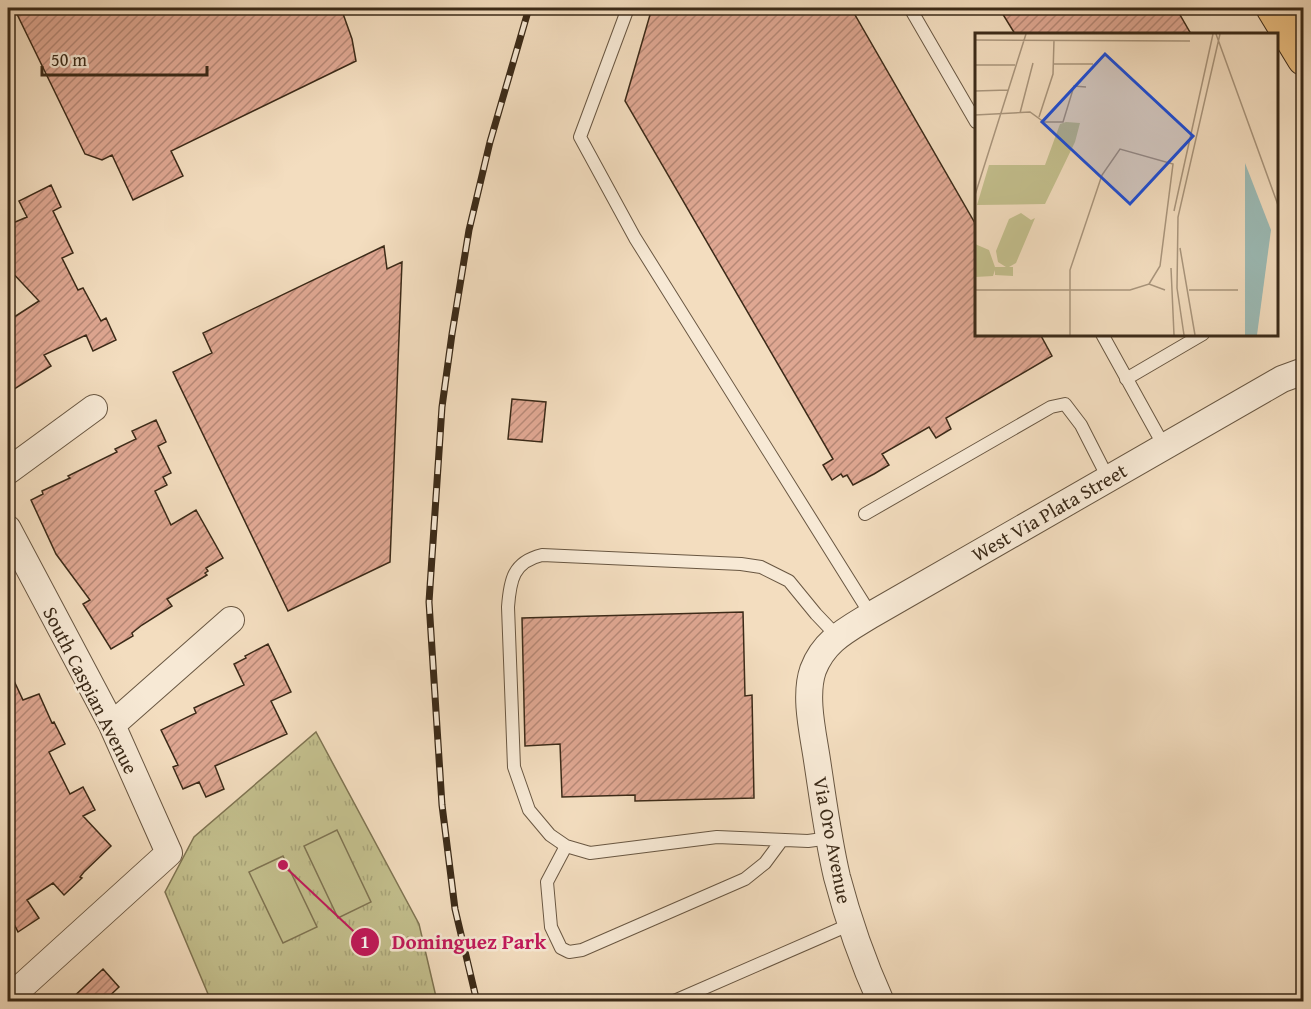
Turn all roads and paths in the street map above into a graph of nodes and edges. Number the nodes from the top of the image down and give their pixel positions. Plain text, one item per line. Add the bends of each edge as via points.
1 (628, 8) edge
2 (910, 8) edge
3 (1273, 8) edge
4 (1304, 60) edge
5 (975, 120) edge
6 (1103, 336) edge
7 (1200, 336) edge
8 (1304, 371) edge
9 (1126, 379) junction
10 (94, 408) dead end
11 (1164, 446) junction
12 (8, 471) edge
13 (1108, 478) junction
14 (865, 514) dead end
15 (8, 529) edge
16 (871, 615) junction
17 (231, 620) dead end
18 (837, 636) junction
19 (812, 673) joint
20 (112, 725) junction
21 (830, 838) junction
22 (782, 840) junction
23 (566, 846) junction
24 (851, 924) junction
25 (8, 989) edge
26 (672, 1002) edge
27 (881, 1002) edge

1 - 16 lane via 580,137 635,238
2 - 5 lane
3 - 4 highway
6 - 9 lane
7 - 9 lane
8 - 11 street, West Via Plata Street via 1282,379
9 - 11 lane
10 - 12 street
11 - 13 street, West Via Plata Street
13 - 14 lane via 1065,404 1051,407
13 - 16 street, West Via Plata Street
15 - 20 street, South Caspian Avenue
16 - 18 street, West Via Plata Street
17 - 20 street
18 - 19 street, West Via Plata Street via 822,651
18 - 23 lane via 789,581 761,567 542,555 529,558 515,571 509,588 514,767 529,810 550,835
19 - 21 street, Via Oro Avenue via 809,707
20 - 25 street, South Caspian Avenue via 169,853 18,990
21 - 22 lane via 808,842
21 - 24 street, Via Oro Avenue
22 - 23 lane via 717,837 590,853
22 - 23 lane via 765,863 746,879 582,950 569,952 561,948 551,927 547,882
24 - 26 lane
24 - 27 street, Via Oro Avenue

